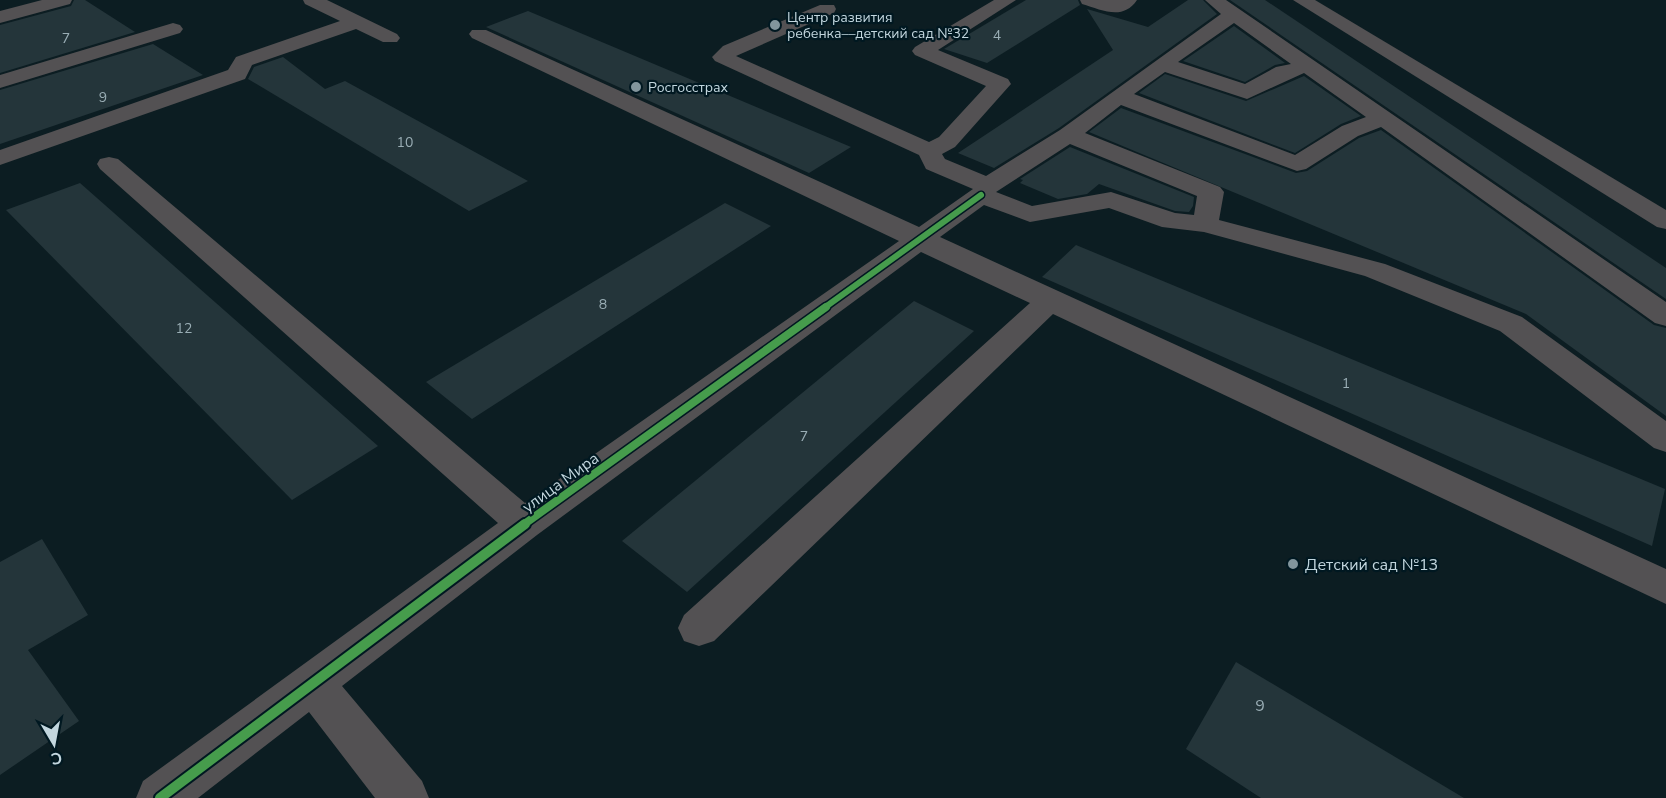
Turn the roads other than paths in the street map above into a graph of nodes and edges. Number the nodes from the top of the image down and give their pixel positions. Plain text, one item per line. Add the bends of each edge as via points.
1 (63, 0) edge
2 (312, 0) edge
3 (1007, 0) edge
4 (1089, 0) edge
5 (1128, 0) edge
6 (1214, 0) edge
7 (1302, 0) edge
8 (827, 9) dead end
9 (1234, 14) junction
10 (0, 17) edge
11 (356, 22) junction
12 (173, 29) dead end
13 (479, 34) dead end
14 (390, 38) dead end
15 (1162, 64) junction
16 (1310, 65) junction
17 (0, 82) edge
18 (1118, 96) junction
19 (1384, 118) junction
20 (1068, 135) junction
21 (929, 151) junction
22 (0, 158) edge
23 (109, 164) dead end
24 (984, 190) junction
25 (1666, 221) edge
26 (1205, 224) junction
27 (919, 240) junction
28 (1050, 301) junction
29 (1666, 316) edge
30 (1666, 440) edge
31 (524, 524) junction
32 (1666, 587) edge
33 (699, 628) dead end
34 (314, 685) junction
35 (160, 798) edge
36 (405, 798) edge

1 - 10 street
2 - 11 street
3 - 21 street via 922,51 1000,84 947,142
4 - 5 street via 1116,8
6 - 9 street
7 - 25 street
8 - 21 street via 730,50 723,57
9 - 15 street, улица Мира
9 - 16 street
11 - 14 street
11 - 22 street via 243,61 237,74
12 - 17 street
13 - 27 street
15 - 16 street via 1248,92 1284,72
15 - 18 street, улица Мира
16 - 19 street
18 - 19 street via 1297,164 1350,130
18 - 20 street, улица Мира
19 - 29 street
20 - 24 street, улица Мира
20 - 26 street via 1211,192
21 - 24 street via 935,164
23 - 31 street
24 - 26 street via 1030,214 1111,200 1171,221
24 - 27 street, улица Мира
26 - 30 street via 1375,270 1511,324
27 - 28 street
27 - 31 street, улица Мира
28 - 32 street
28 - 33 street
31 - 34 street, улица Мира
34 - 35 street, улица Мира
34 - 36 street

